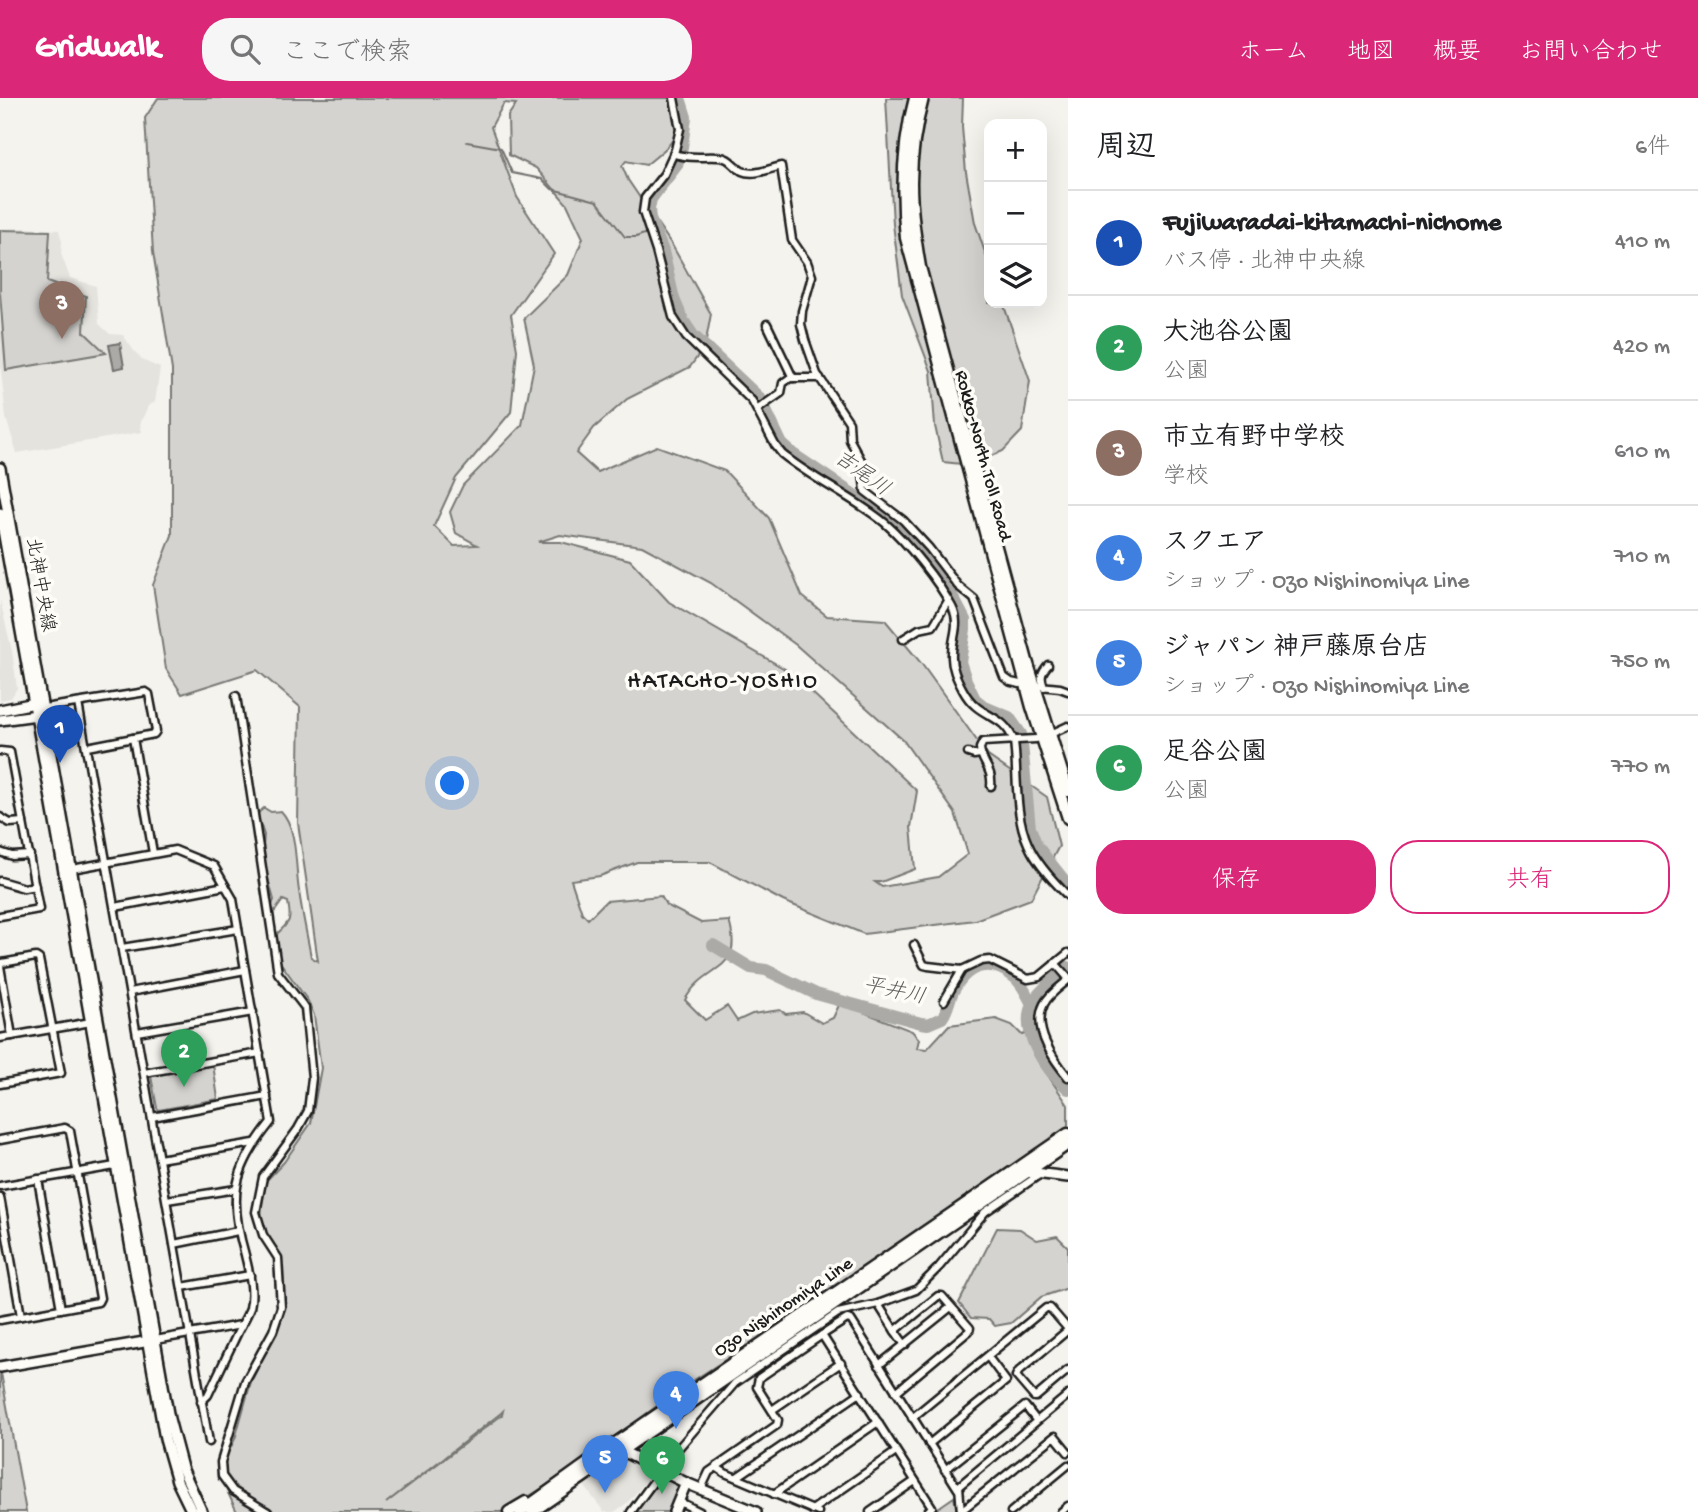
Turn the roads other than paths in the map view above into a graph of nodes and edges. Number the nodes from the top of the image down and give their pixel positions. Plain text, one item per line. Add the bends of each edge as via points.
1 (674, 98) edge
2 (915, 98) edge
3 (923, 98) edge
4 (675, 155) junction
5 (767, 324) dead end
6 (793, 378) junction
7 (820, 378) junction
8 (758, 409) junction
9 (0, 468) edge
10 (863, 492) junction
11 (855, 502) junction
12 (0, 513) edge
13 (948, 601) junction
14 (903, 639) dead end
15 (1048, 665) dead end
16 (1020, 684) dead end
17 (1068, 691) edge
18 (236, 696) dead end
19 (78, 703) junction
20 (39, 709) junction
21 (0, 710) edge
22 (0, 720) edge
23 (1068, 726) edge
24 (1055, 732) dead end
25 (133, 738) junction
26 (1036, 739) dead end
27 (1016, 741) junction
28 (87, 747) junction
29 (0, 751) edge
30 (968, 753) dead end
31 (980, 754) junction
32 (990, 786) dead end
33 (1068, 791) edge
34 (0, 817) edge
35 (1068, 818) edge
36 (23, 822) junction
37 (0, 852) edge
38 (153, 853) junction
39 (30, 855) junction
40 (107, 862) junction
41 (72, 869) junction
42 (0, 881) edge
43 (35, 886) junction
44 (225, 886) junction
45 (1068, 896) edge
46 (115, 906) junction
47 (0, 916) edge
48 (238, 929) junction
49 (914, 945) dead end
50 (122, 948) junction
51 (1068, 953) edge
52 (1056, 964) junction
53 (245, 970) junction
54 (962, 970) junction
55 (1068, 978) edge
56 (130, 992) junction
57 (944, 1001) dead end
58 (253, 1012) junction
59 (91, 1022) junction
60 (52, 1029) junction
61 (137, 1032) junction
62 (12, 1036) junction
63 (0, 1038) edge
64 (260, 1053) junction
65 (144, 1073) junction
66 (1068, 1077) edge
67 (0, 1084) edge
68 (267, 1096) junction
69 (152, 1117) junction
70 (1068, 1134) edge
71 (0, 1140) edge
72 (254, 1143) junction
73 (1068, 1144) edge
74 (159, 1159) junction
75 (115, 1166) junction
76 (78, 1172) junction
77 (1027, 1172) junction
78 (1039, 1175) junction
79 (1068, 1177) edge
80 (38, 1179) junction
81 (0, 1186) edge
82 (236, 1189) junction
83 (0, 1197) edge
84 (167, 1200) junction
85 (238, 1231) junction
86 (174, 1244) junction
87 (250, 1275) junction
88 (182, 1287) junction
89 (878, 1304) junction
90 (951, 1307) junction
91 (61, 1308) junction
92 (21, 1316) junction
93 (0, 1320) edge
94 (241, 1325) junction
95 (1068, 1330) edge
96 (895, 1331) junction
97 (189, 1334) junction
98 (822, 1335) junction
99 (151, 1341) junction
100 (905, 1345) junction
101 (988, 1357) junction
102 (841, 1363) junction
103 (879, 1365) junction
104 (0, 1367) edge
105 (1068, 1370) edge
106 (896, 1392) junction
107 (860, 1393) junction
108 (1068, 1395) edge
109 (201, 1402) junction
110 (772, 1410) junction
111 (912, 1418) junction
112 (1036, 1420) junction
113 (878, 1422) junction
114 (209, 1442) dead end
115 (929, 1444) junction
116 (619, 1447) junction
117 (896, 1452) junction
118 (1068, 1452) edge
119 (1068, 1465) edge
120 (716, 1467) junction
121 (662, 1470) junction
122 (945, 1470) junction
123 (737, 1477) junction
124 (915, 1481) junction
125 (686, 1483) junction
126 (701, 1489) junction
127 (958, 1489) junction
128 (774, 1494) junction
129 (547, 1497) junction
130 (678, 1502) junction
131 (1068, 1506) edge
132 (815, 1511) edge
133 (192, 1512) edge
134 (202, 1512) edge
135 (268, 1512) edge
136 (509, 1512) edge
137 (520, 1512) edge
138 (534, 1512) edge
139 (631, 1512) edge
140 (674, 1512) edge
141 (700, 1512) edge
142 (756, 1512) edge
143 (870, 1512) edge
144 (928, 1512) edge
145 (961, 1512) edge
146 (1011, 1512) edge
147 (1060, 1512) edge

1 - 4 street via 680,129
2 - 35 main road, Rokko-North Toll Road via 902,168 906,238 1032,708
3 - 33 main road, Rokko-North Toll Road via 909,180 920,267 1027,661
4 - 7 street via 721,156 752,173 781,166 793,240 812,276 801,324
4 - 8 street via 645,198 643,212 673,317 686,337
5 - 6 street
6 - 7 street
6 - 8 street
7 - 10 street via 849,422 850,440 862,462
8 - 11 street via 782,454
9 - 20 street, 北神中央線
10 - 11 street
10 - 16 street via 903,520 974,599 1004,677
11 - 13 street via 908,546
12 - 20 street
13 - 14 street via 933,626
13 - 27 street via 957,631 953,668 962,688 977,709 1008,727
15 - 17 street via 1042,671 1042,687
18 - 135 street via 278,973 305,1008 313,1078 308,1111 264,1177 256,1212 263,1235 278,1258 281,1307 245,1382 221,1462 222,1476 233,1491
19 - 20 street
19 - 25 street via 146,692 156,731
19 - 28 street
20 - 21 street
20 - 22 street
20 - 41 street
20 - 59 street
23 - 24 street
25 - 28 street
25 - 38 street
26 - 27 street
27 - 31 street via 983,743
27 - 45 street via 1026,841
28 - 40 street
29 - 36 street via 10,752
30 - 31 street
31 - 32 street via 989,768
34 - 36 street via 10,823
36 - 39 street
37 - 39 street
38 - 40 street
38 - 44 street via 174,850 210,863
39 - 43 street
40 - 41 street
40 - 46 street
41 - 99 street
42 - 43 street via 24,888
43 - 47 street via 38,909
44 - 46 street
44 - 48 street via 233,899
46 - 50 street
48 - 50 street
48 - 53 street
49 - 54 street via 924,965
50 - 56 street
51 - 52 street
52 - 54 street via 1028,979 990,960
52 - 55 street
53 - 56 street
53 - 58 street
54 - 57 street
55 - 66 street via 1042,1007 1041,1025 1056,1063
56 - 61 street
58 - 61 street
58 - 64 street
59 - 60 street
59 - 75 street
60 - 62 street
60 - 62 street via 36,957 0,966
60 - 67 street via 61,1073
61 - 65 street
62 - 63 street
64 - 65 street
64 - 68 street
65 - 69 street
68 - 69 street
68 - 72 street via 271,1122
69 - 74 street
70 - 116 main road, Ozo Nishinomiya Line
71 - 76 street via 66,1128
72 - 74 street
72 - 82 street
73 - 77 main road, Ozo Nishinomiya Line
74 - 84 street
75 - 76 street
75 - 99 street
76 - 80 street
76 - 91 street via 100,1298
77 - 78 street
77 - 116 main road, Ozo Nishinomiya Line
78 - 79 street
78 - 89 street via 985,1212 916,1290
80 - 81 street
80 - 91 street
82 - 84 street
82 - 85 street
83 - 92 street
84 - 86 street
85 - 86 street
85 - 87 street
86 - 88 street
87 - 88 street
87 - 94 street via 250,1307
88 - 97 street
89 - 96 street
89 - 121 street via 838,1313 735,1383
90 - 96 street via 938,1296
90 - 100 street
90 - 106 street via 969,1331
91 - 92 street
92 - 93 street
94 - 97 street
94 - 109 street
95 - 101 street via 1046,1308
95 - 105 street via 1016,1376 1034,1397
96 - 100 street
97 - 99 street
97 - 109 street
98 - 102 street
98 - 103 street via 851,1320
98 - 110 street via 759,1378 757,1387
99 - 104 street
99 - 133 street via 169,1458
99 - 134 street via 173,1439
100 - 103 street
101 - 111 street
101 - 115 street via 1006,1381
102 - 107 street
102 - 110 street
103 - 106 street
106 - 111 street
107 - 113 street
107 - 123 street
108 - 112 street
109 - 114 street
110 - 120 street via 777,1424
111 - 115 street
112 - 122 street via 1025,1406
112 - 127 street
113 - 117 street
113 - 128 street
115 - 122 street
116 - 121 street
116 - 129 main road, Ozo Nishinomiya Line
117 - 124 street
117 - 132 street
118 - 145 street via 1055,1436
119 - 146 street
120 - 123 street
120 - 126 street
121 - 125 street
121 - 139 street
122 - 127 street
123 - 128 street
124 - 143 street
124 - 144 street via 932,1507
125 - 126 street
125 - 130 street
126 - 142 street
127 - 145 street
128 - 132 street
129 - 136 main road
129 - 137 main road, Ozo Nishinomiya Line
129 - 138 main road
130 - 140 street
130 - 141 street
131 - 147 street

